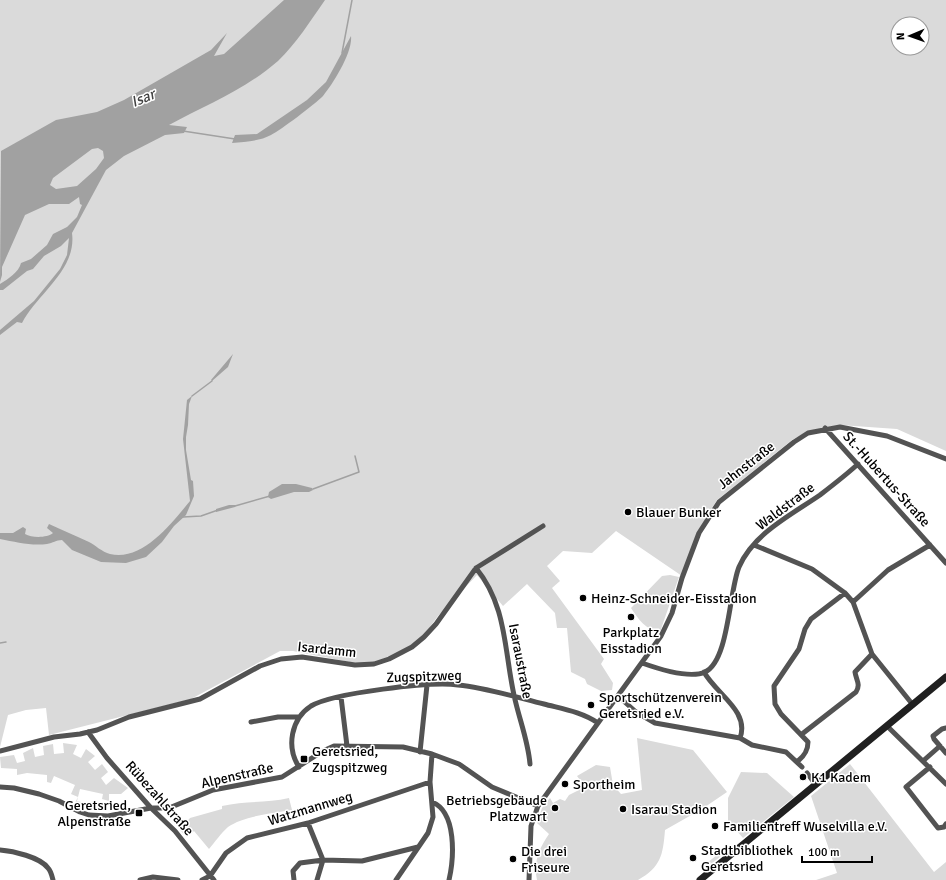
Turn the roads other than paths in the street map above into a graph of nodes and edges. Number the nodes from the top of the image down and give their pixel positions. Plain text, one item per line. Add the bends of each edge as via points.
1 (825, 428) junction
2 (946, 459) edge
3 (858, 464) junction
4 (543, 526) dead end
5 (754, 545) junction
6 (930, 545) junction
7 (946, 563) edge
8 (476, 568) junction
9 (845, 593) junction
10 (853, 602) junction
11 (872, 654) junction
12 (642, 663) junction
13 (704, 672) junction
14 (946, 676) edge
15 (427, 685) junction
16 (514, 696) junction
17 (618, 696) junction
18 (341, 698) junction
19 (913, 705) junction
20 (299, 717) junction
21 (252, 722) dead end
22 (598, 722) junction
23 (887, 726) junction
24 (946, 728) edge
25 (88, 732) junction
26 (802, 734) junction
27 (740, 738) junction
28 (347, 746) junction
29 (940, 746) junction
30 (0, 751) edge
31 (420, 752) junction
32 (946, 753) edge
33 (432, 754) junction
34 (798, 761) junction
35 (924, 761) junction
36 (530, 764) dead end
37 (299, 767) junction
38 (802, 767) dead end
39 (930, 767) junction
40 (807, 773) dead end
41 (430, 782) junction
42 (946, 784) edge
43 (816, 785) junction
44 (0, 788) edge
45 (432, 802) junction
46 (538, 806) junction
47 (151, 808) junction
48 (308, 823) junction
49 (946, 824) edge
50 (418, 847) junction
51 (0, 850) edge
52 (323, 860) junction
53 (153, 878) edge
54 (212, 878) edge
55 (54, 880) edge
56 (140, 880) edge
57 (178, 880) edge
58 (202, 880) edge
59 (294, 880) edge
60 (316, 880) edge
61 (396, 880) edge
62 (449, 880) edge
63 (529, 880) edge
64 (700, 880) edge

1 - 2 street, Jahnstraße via 840,427 887,436
1 - 3 street, St.-Hubertus-Straße
1 - 12 street, Jahnstraße via 808,433 794,442 718,502 699,533 666,627
3 - 5 street, Waldstraße via 830,488 765,533
3 - 6 street, St.-Hubertus-Straße
4 - 8 street, Isardamm
5 - 9 street via 812,569
5 - 13 street, Waldstraße via 740,566 735,580 720,652 714,663
6 - 7 street, St.-Hubertus-Straße
6 - 10 street via 888,570
8 - 16 street, Isaraustraße via 488,582 504,626
8 - 25 street, Isardamm via 424,637 412,647 389,659 374,664 355,665 302,657 281,659 260,666 200,699 129,717
9 - 10 street
9 - 26 street via 811,619 799,649 774,686 775,704 789,723
10 - 11 street
11 - 19 street
11 - 26 street via 855,672 858,682 856,692
12 - 13 street via 667,671
12 - 17 street, Jahnstraße
13 - 27 street via 711,684 739,713 743,730
14 - 19 street
15 - 16 street, Zugspitzweg via 457,684
15 - 18 street, Zugspitzweg via 380,690
15 - 31 street
16 - 22 street, Zugspitzweg via 588,716
16 - 36 street, Isaraustraße via 523,725
17 - 22 street, Jahnstraße
17 - 27 street via 636,712 655,722
18 - 20 street, Zugspitzweg via 311,706
18 - 28 street
19 - 23 street
20 - 21 street via 278,717
20 - 37 street via 291,741
22 - 46 street, Jahnstraße
23 - 35 street
23 - 43 street
24 - 29 street via 942,728 933,736
25 - 30 street, Isardamm via 54,737
25 - 47 street, Rübezahlstraße
26 - 34 street via 808,742 808,748
27 - 34 street via 752,745 786,752
28 - 31 street, Alpenstraße via 403,748
28 - 37 street, Alpenstraße via 334,746
29 - 32 street
29 - 35 street
31 - 33 street, Alpenstraße
33 - 41 street
33 - 46 street, Alpenstraße via 459,764 492,787
34 - 38 street
35 - 39 street
37 - 47 street, Alpenstraße via 282,777 212,790 169,808
39 - 42 street
39 - 49 street via 906,787 938,828
40 - 43 street
41 - 45 street
41 - 48 street, Watzmannweg
43 - 64 street
44 - 47 street, Alpenstraße via 14,788 39,794 89,815 108,816
45 - 50 street via 433,817 428,833
45 - 62 street via 437,804 447,817 451,831 453,863
46 - 63 street, Jahnstraße via 531,826
47 - 54 street, Rübezahlstraße via 175,831
48 - 52 street
48 - 54 street, Watzmannweg via 247,838 226,853
50 - 52 street via 362,861
50 - 61 street
51 - 55 street via 16,852 42,863 48,868
52 - 59 street via 300,863 293,871
52 - 60 street
53 - 56 street
53 - 57 street
54 - 58 street

